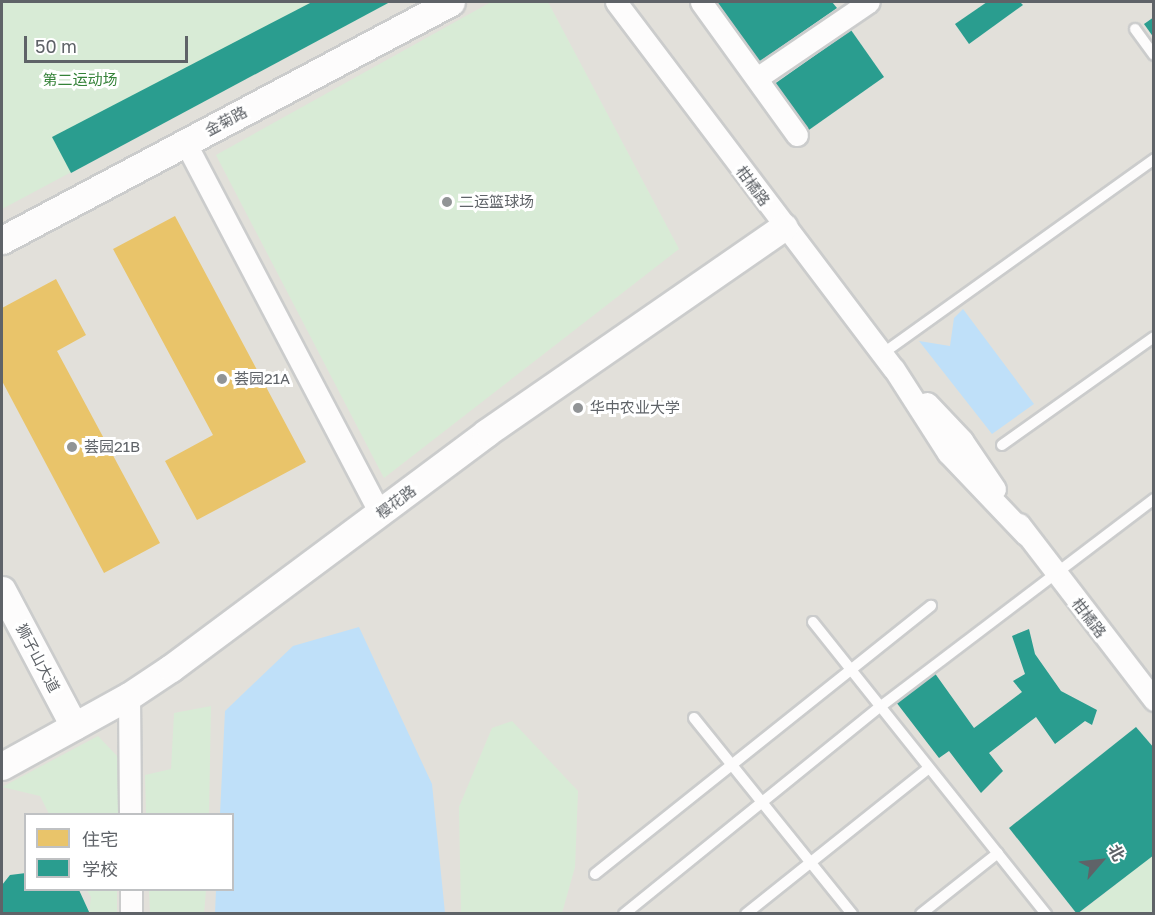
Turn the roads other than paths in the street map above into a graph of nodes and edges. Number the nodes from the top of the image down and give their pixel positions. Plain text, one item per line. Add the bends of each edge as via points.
1 (451, 2) edge
2 (616, 2) edge
3 (701, 2) edge
4 (868, 2) edge
5 (1135, 29) dead end
6 (1154, 54) edge
7 (757, 78) junction
8 (797, 135) dead end
9 (185, 142) junction
10 (1154, 159) edge
11 (784, 227) junction
12 (2, 240) edge
13 (1154, 337) edge
14 (888, 362) junction
15 (1002, 445) dead end
16 (1154, 500) edge
17 (380, 514) junction
18 (1053, 572) junction
19 (2, 590) edge
20 (931, 606) dead end
21 (813, 622) dead end
22 (851, 670) junction
23 (129, 696) junction
24 (1154, 700) edge
25 (880, 707) junction
26 (694, 718) dead end
27 (74, 726) junction
28 (732, 765) junction
29 (2, 766) edge
30 (929, 768) junction
31 (762, 802) junction
32 (130, 813) edge
33 (998, 853) junction
34 (811, 862) junction
35 (595, 874) dead end
36 (131, 891) edge
37 (131, 914) edge
38 (624, 914) edge
39 (746, 914) edge
40 (852, 914) edge
41 (921, 914) edge
42 (1046, 914) edge

1 - 9 street, 金菊路
2 - 11 street, 柑橘路
3 - 7 street
4 - 7 street
5 - 6 lane
7 - 8 street
9 - 12 street, 金菊路
9 - 17 street
10 - 14 lane
11 - 14 street, 柑橘路
11 - 17 street, 樱花路 via 486,433
13 - 15 lane
14 - 18 street, 柑橘路 via 962,440
16 - 18 lane
17 - 23 street, 樱花路
18 - 24 street, 柑橘路
18 - 25 lane
19 - 27 street, 狮子山大道
20 - 22 lane
21 - 22 lane
22 - 25 lane
22 - 28 lane
23 - 27 street, 樱花路
23 - 32 street
25 - 30 lane
25 - 31 lane
26 - 28 lane
27 - 29 street, 樱花路
28 - 31 lane
28 - 35 lane
30 - 33 lane
30 - 34 lane
31 - 34 lane
31 - 38 lane
33 - 41 lane
33 - 42 lane
34 - 39 lane
34 - 40 lane
36 - 37 street

